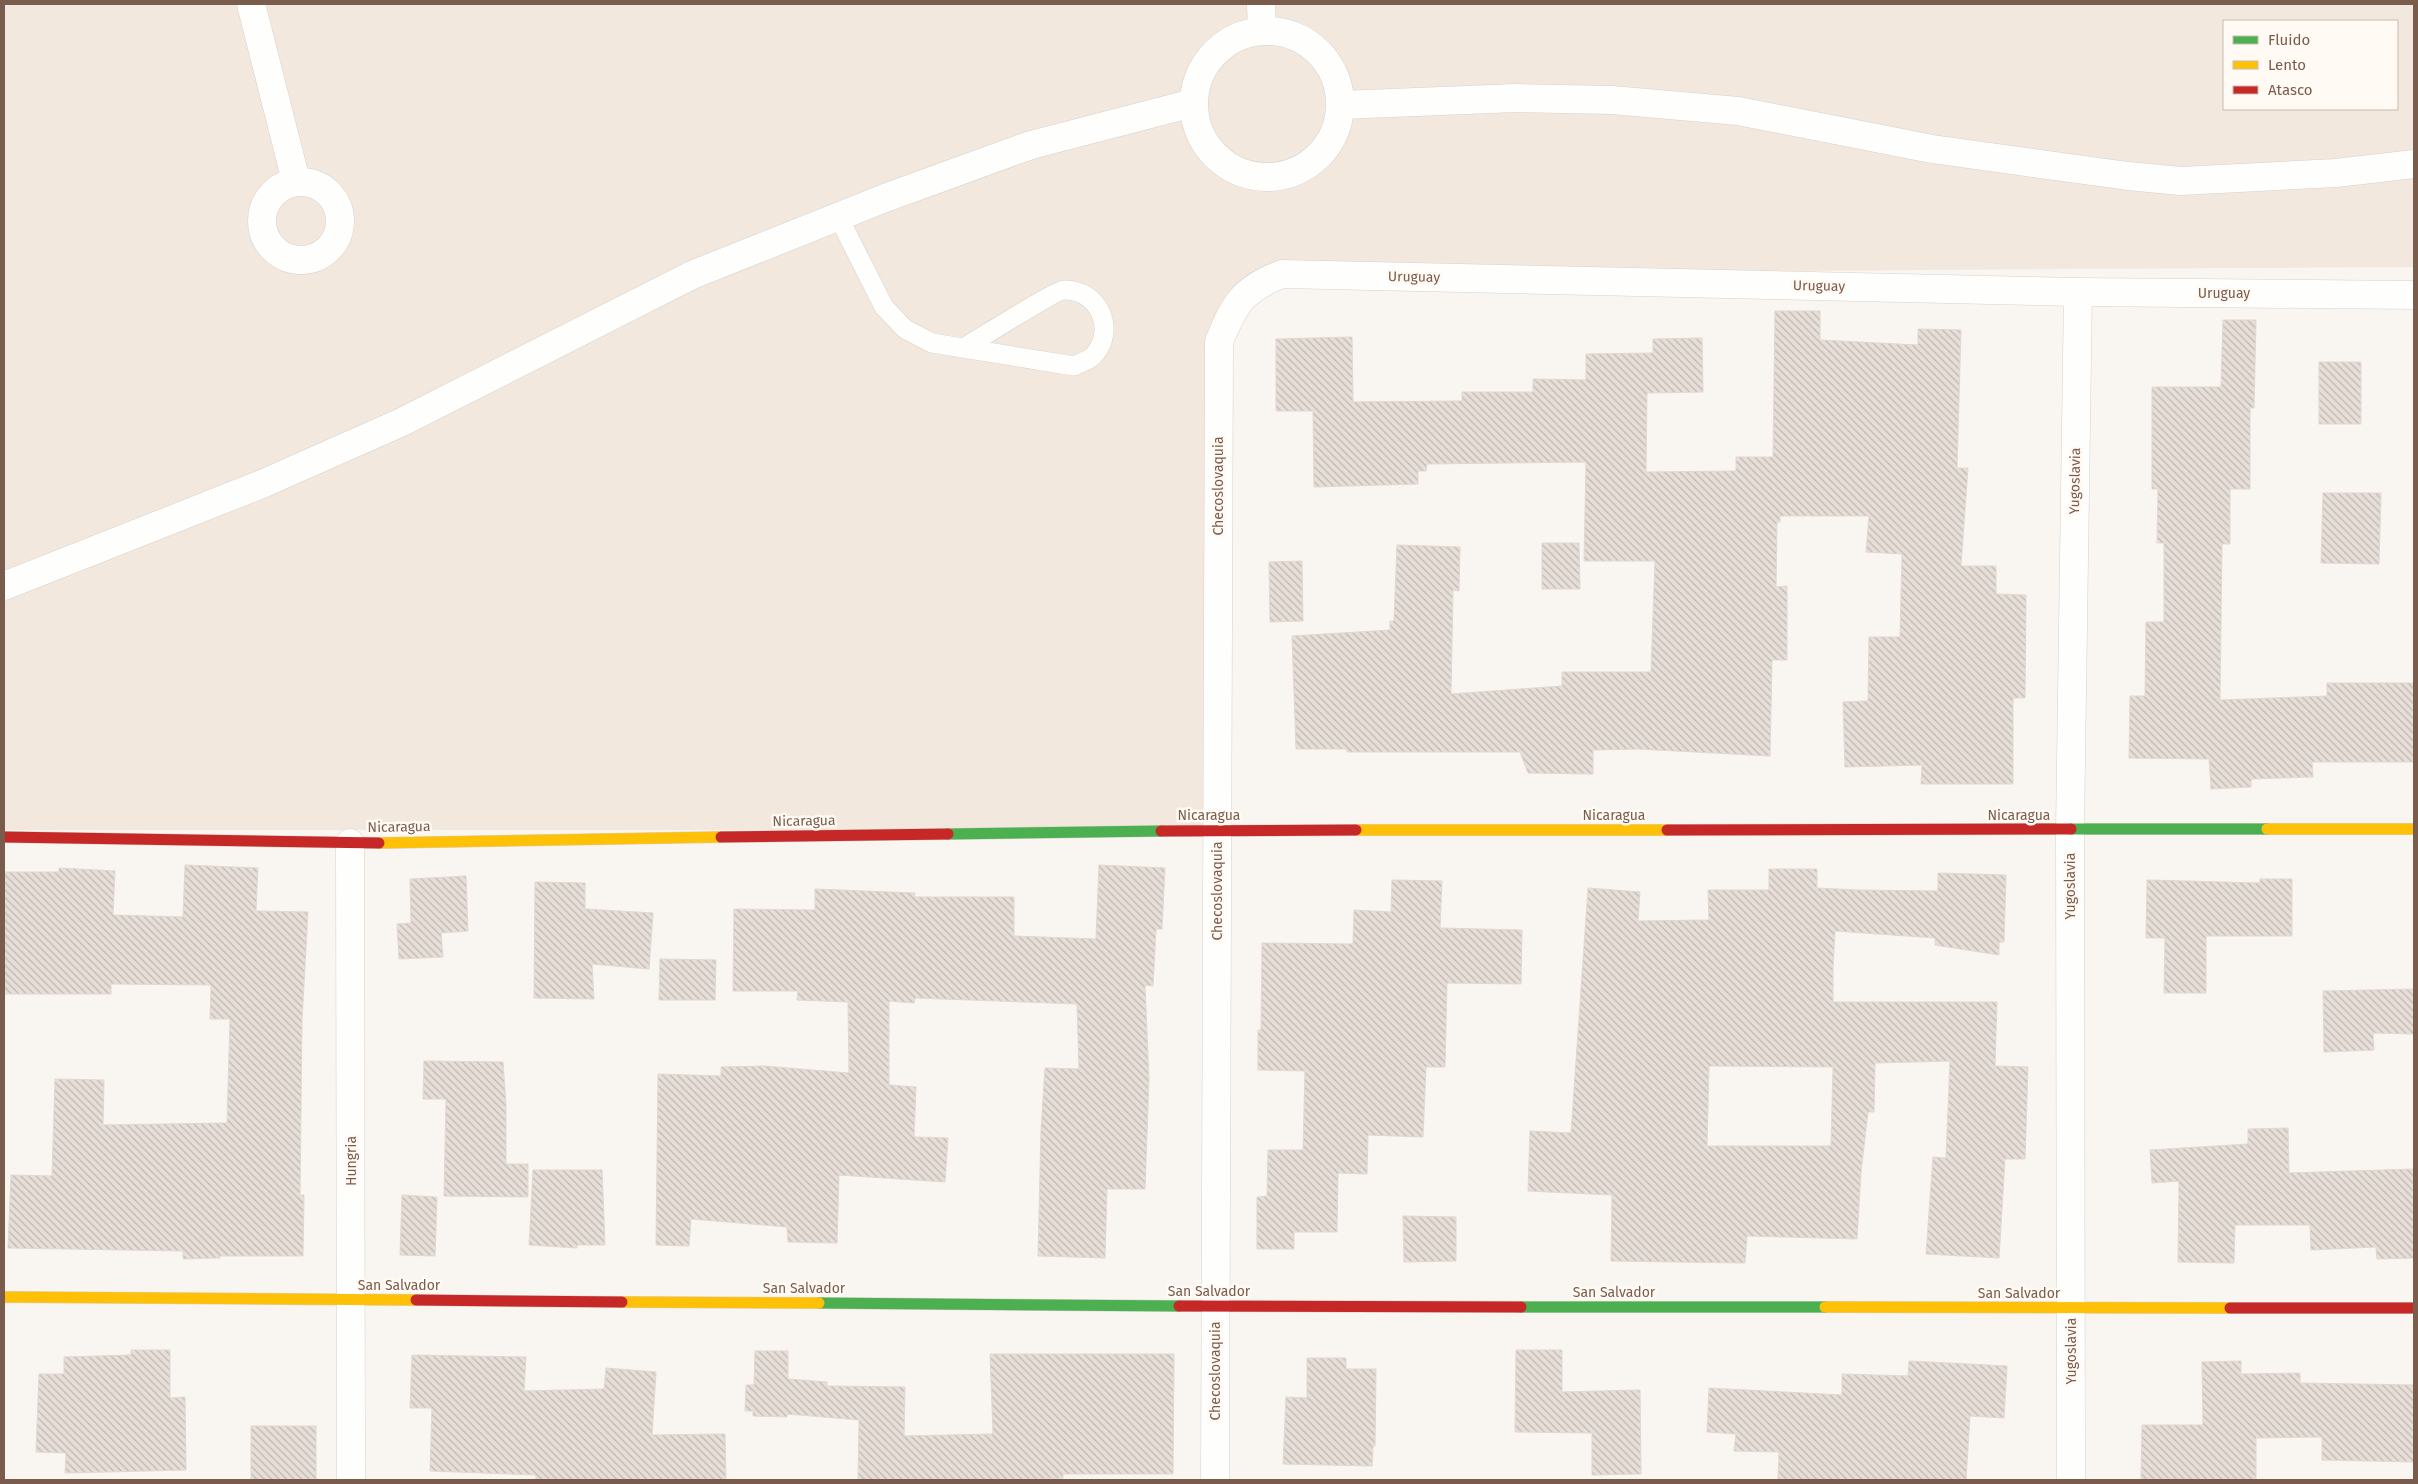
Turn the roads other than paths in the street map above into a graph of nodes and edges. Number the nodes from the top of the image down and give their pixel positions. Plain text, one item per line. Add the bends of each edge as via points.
1 (250, 4) edge
2 (1262, 17) edge
3 (1193, 103) junction
4 (1341, 105) junction
5 (2414, 164) edge
6 (296, 182) dead end
7 (838, 216) junction
8 (2078, 292) junction
9 (2414, 295) edge
10 (1234, 306) joint
11 (965, 348) junction
12 (4, 586) edge
13 (2414, 828) edge
14 (1217, 830) junction
15 (2070, 830) junction
16 (4, 837) edge
17 (350, 843) junction
18 (4, 1297) edge
19 (351, 1300) junction
20 (1215, 1306) junction
21 (2070, 1308) junction
22 (2414, 1308) edge
23 (352, 1480) edge
24 (1215, 1480) edge
25 (2071, 1480) edge

1 - 6 street
2 - 3 street via 1207,61 1197,82
2 - 4 street via 1309,43 1326,59 1337,80
3 - 4 street via 1197,126 1207,146 1223,163 1243,174 1266,178 1289,175 1310,164 1326,148 1337,127
3 - 7 street via 1031,145
4 - 5 street via 1516,98 1612,100 1738,111 1932,149 2181,181 2336,173
7 - 11 lane via 884,307 906,330 932,343
7 - 12 street via 692,275 402,422 262,484
8 - 9 street, Uruguay
8 - 10 street, Uruguay via 1282,274 1262,281
8 - 15 street, Yugoslavia
10 - 14 street, Checoslovaquia via 1219,342
11 - 11 lane via 1074,366 1094,355 1105,332 1100,309 1084,292 1062,290
13 - 15 street, Nicaragua
14 - 15 street, Nicaragua
14 - 17 street, Nicaragua
14 - 20 street, Checoslovaquia
15 - 21 street, Yugoslavia
16 - 17 street, Nicaragua
17 - 19 street, Hungria
18 - 19 street, San Salvador
19 - 20 street, San Salvador
19 - 23 street, Hungria
20 - 21 street, San Salvador
20 - 24 street, Checoslovaquia
21 - 22 street, San Salvador
21 - 25 street, Yugoslavia

